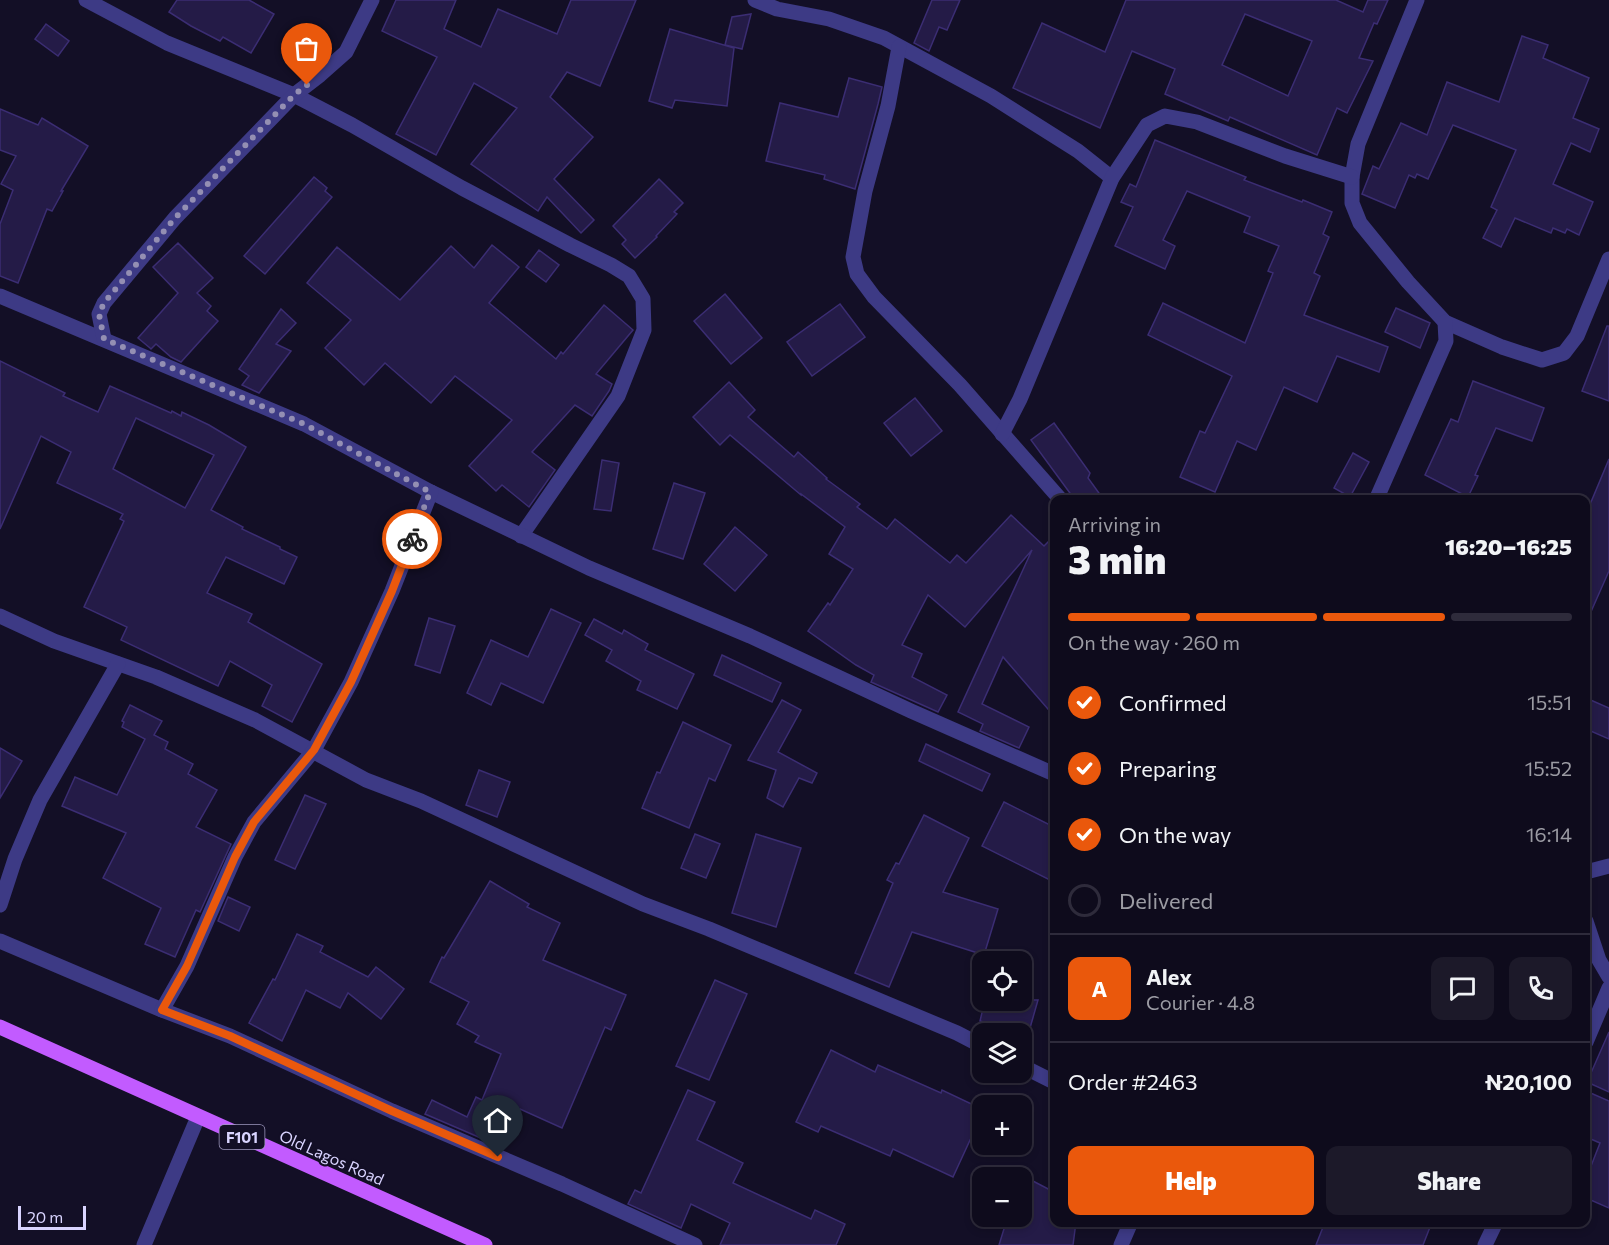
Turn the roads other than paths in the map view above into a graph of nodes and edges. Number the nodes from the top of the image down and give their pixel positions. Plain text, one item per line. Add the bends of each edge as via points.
1 (86, 0) edge
2 (372, 0) edge
3 (755, 0) edge
4 (1417, 0) edge
5 (899, 46) junction
6 (294, 95) junction
7 (1352, 177) junction
8 (1112, 178) junction
9 (1609, 259) edge
10 (0, 296) edge
11 (1445, 322) junction
12 (104, 339) junction
13 (1002, 434) junction
14 (430, 492) junction
15 (1057, 495) edge
16 (1378, 495) edge
17 (521, 536) junction
18 (0, 616) edge
19 (118, 663) junction
20 (314, 750) junction
21 (1050, 772) edge
22 (1609, 866) edge
23 (1590, 871) edge
24 (0, 905) edge
25 (1590, 933) edge
26 (0, 941) edge
27 (1609, 977) edge
28 (1609, 988) edge
29 (162, 1010) junction
30 (0, 1027) edge
31 (1590, 1032) edge
32 (972, 1041) edge
33 (1032, 1071) edge
34 (1050, 1081) edge
35 (198, 1117) junction
36 (1129, 1227) edge
37 (1494, 1227) edge
38 (144, 1245) edge
39 (485, 1245) edge
40 (695, 1245) edge
41 (1121, 1245) edge
42 (1485, 1245) edge

1 - 6 street via 167,43
2 - 6 street via 346,52
3 - 5 street via 777,9 829,19
4 - 7 street via 1358,144
5 - 8 street via 992,96
5 - 13 street via 865,191 853,257 857,274
6 - 12 street via 175,218 104,303 99,314
6 - 17 street via 611,265 629,276 643,299 644,330 618,396
7 - 8 street via 1197,122 1165,116 1148,125
7 - 11 street via 1352,203 1360,223
8 - 13 street
9 - 11 street via 1577,336 1564,353 1542,360 1502,348
10 - 12 street
11 - 16 street via 1446,341
12 - 14 street via 304,424
13 - 15 street
14 - 17 street
14 - 20 street via 392,591 351,682
17 - 21 street
18 - 19 street via 54,641
19 - 20 street via 255,720
19 - 24 street via 40,800
20 - 29 street via 254,822 187,966
20 - 32 street via 366,780 421,801 643,904
22 - 23 street
25 - 27 street
26 - 29 street
28 - 31 street
29 - 40 street via 230,1036
30 - 35 main road, Old Lagos Road / F101
33 - 34 street
35 - 38 street
35 - 39 main road, Old Lagos Road / F101
36 - 41 street
37 - 42 street

